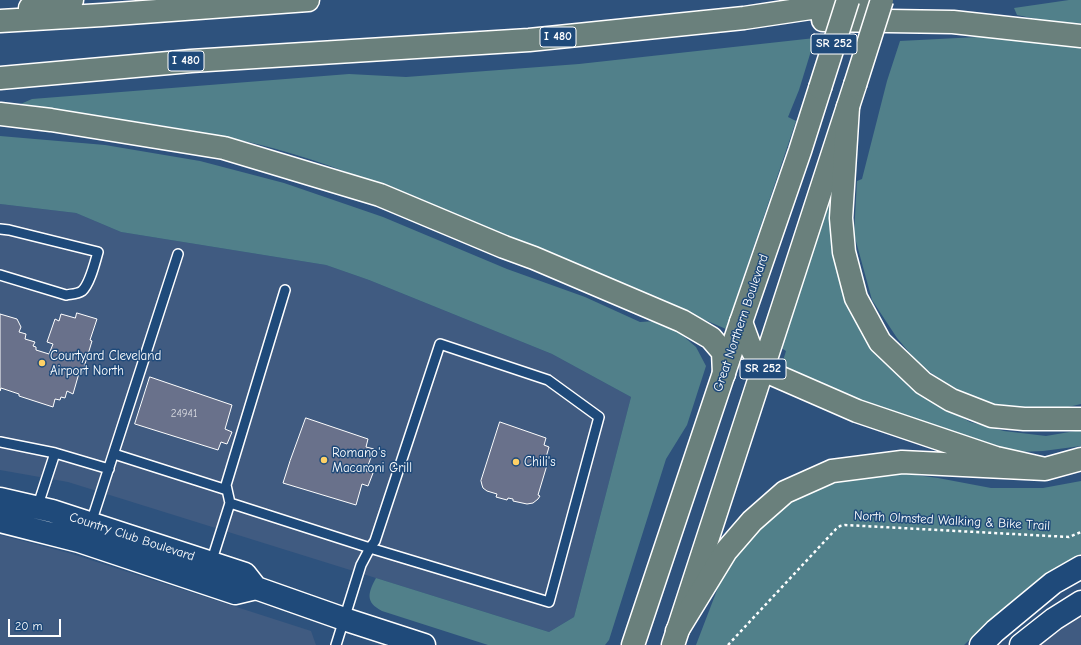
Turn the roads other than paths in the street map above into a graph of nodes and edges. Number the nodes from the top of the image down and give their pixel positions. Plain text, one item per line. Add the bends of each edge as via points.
1 (72, 0) edge
2 (308, 0) edge
3 (848, 0) edge
4 (864, 0) edge
5 (882, 0) edge
6 (0, 14) edge
7 (744, 18) junction
8 (0, 21) edge
9 (1081, 36) edge
10 (0, 78) edge
11 (848, 107) junction
12 (0, 114) edge
13 (0, 229) edge
14 (178, 254) dead end
15 (0, 275) edge
16 (285, 290) dead end
17 (741, 322) junction
18 (762, 370) junction
19 (724, 374) junction
20 (1081, 419) edge
21 (0, 442) edge
22 (55, 454) junction
23 (114, 454) junction
24 (1081, 458) edge
25 (109, 469) junction
26 (1045, 469) junction
27 (227, 490) junction
28 (0, 499) edge
29 (230, 503) junction
30 (34, 518) junction
31 (0, 521) edge
32 (92, 523) junction
33 (370, 548) junction
34 (211, 563) junction
35 (1081, 567) edge
36 (256, 588) junction
37 (1081, 602) edge
38 (344, 619) junction
39 (675, 638) edge
40 (336, 645) edge
41 (424, 645) edge
42 (633, 645) edge
43 (981, 645) edge
44 (1021, 645) edge

1 - 6 main road
2 - 8 main road
3 - 17 main road, Great Northern Boulevard / SR 252, bridge via 800,151
4 - 7 main road, I 480
5 - 11 main road, SR 252, bridge
7 - 9 main road via 953,22
7 - 10 main road, I 480 via 529,40 191,60
11 - 18 main road, SR 252
11 - 20 main road via 842,218 844,252 856,298 880,342 924,383 951,400 992,416
12 - 19 main road via 224,148 380,195 682,320 711,338 723,352
13 - 15 lane via 98,252 87,285 81,292 74,294 66,295
14 - 23 lane
16 - 27 lane via 226,485
17 - 18 main road
17 - 19 main road, Great Northern Boulevard / SR 252
18 - 26 main road via 857,411 996,458
18 - 39 main road, SR 252
19 - 42 main road, Great Northern Boulevard / SR 252
21 - 22 lane
22 - 25 lane
22 - 30 lane
23 - 25 lane
23 - 27 lane
24 - 26 main road
25 - 32 lane
26 - 39 main road via 902,462 832,471 785,492 752,520 726,551
27 - 29 lane
28 - 30 street, Country Club Boulevard
29 - 33 lane
29 - 34 lane
30 - 31 street, Country Club Boulevard
30 - 32 street, Country Club Boulevard via 52,510
30 - 36 street, Country Club Boulevard via 79,541 235,593
32 - 34 street, Country Club Boulevard
33 - 33 lane via 375,541 440,344 548,380 599,416 549,602
33 - 38 lane via 361,565
34 - 36 street, Country Club Boulevard via 244,574
35 - 43 street via 1053,583
36 - 38 street, Country Club Boulevard
37 - 44 street
38 - 40 lane
38 - 41 street, Country Club Boulevard

